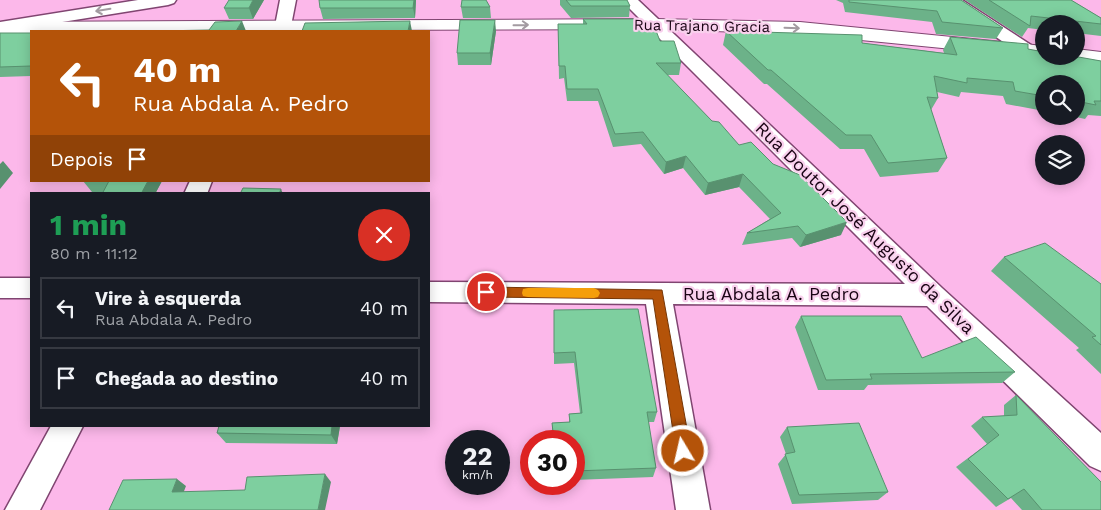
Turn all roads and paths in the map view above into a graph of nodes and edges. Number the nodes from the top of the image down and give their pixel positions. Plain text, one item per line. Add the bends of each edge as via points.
1 (168, 0) edge
2 (288, 0) edge
3 (629, 0) edge
4 (951, 0) edge
5 (655, 24) junction
6 (0, 28) edge
7 (282, 30) edge
8 (1035, 51) edge
9 (1085, 57) edge
10 (1101, 58) edge
11 (0, 288) edge
12 (30, 288) edge
13 (430, 292) edge
14 (658, 294) junction
15 (933, 295) junction
16 (67, 427) edge
17 (1101, 455) edge
18 (22, 510) edge
19 (693, 510) edge

1 -> 6 street
2 - 7 street
3 - 5 street, Rua Doutor José Augusto da Silva
4 - 8 street
7 -> 5 main road, Rua Trajano Gracia
5 -> 8 main road, Rua Trajano Gracia via 800,28
5 - 15 street, Rua Doutor José Augusto da Silva
6 - 7 main road, Rua Trajano Gracia
9 - 10 main road
11 - 12 street
13 - 14 street, Rua Abdala A. Pedro
14 - 15 street, Rua Abdala A. Pedro
14 - 19 street
15 - 17 street, Rua Doutor José Augusto da Silva
16 - 18 street

